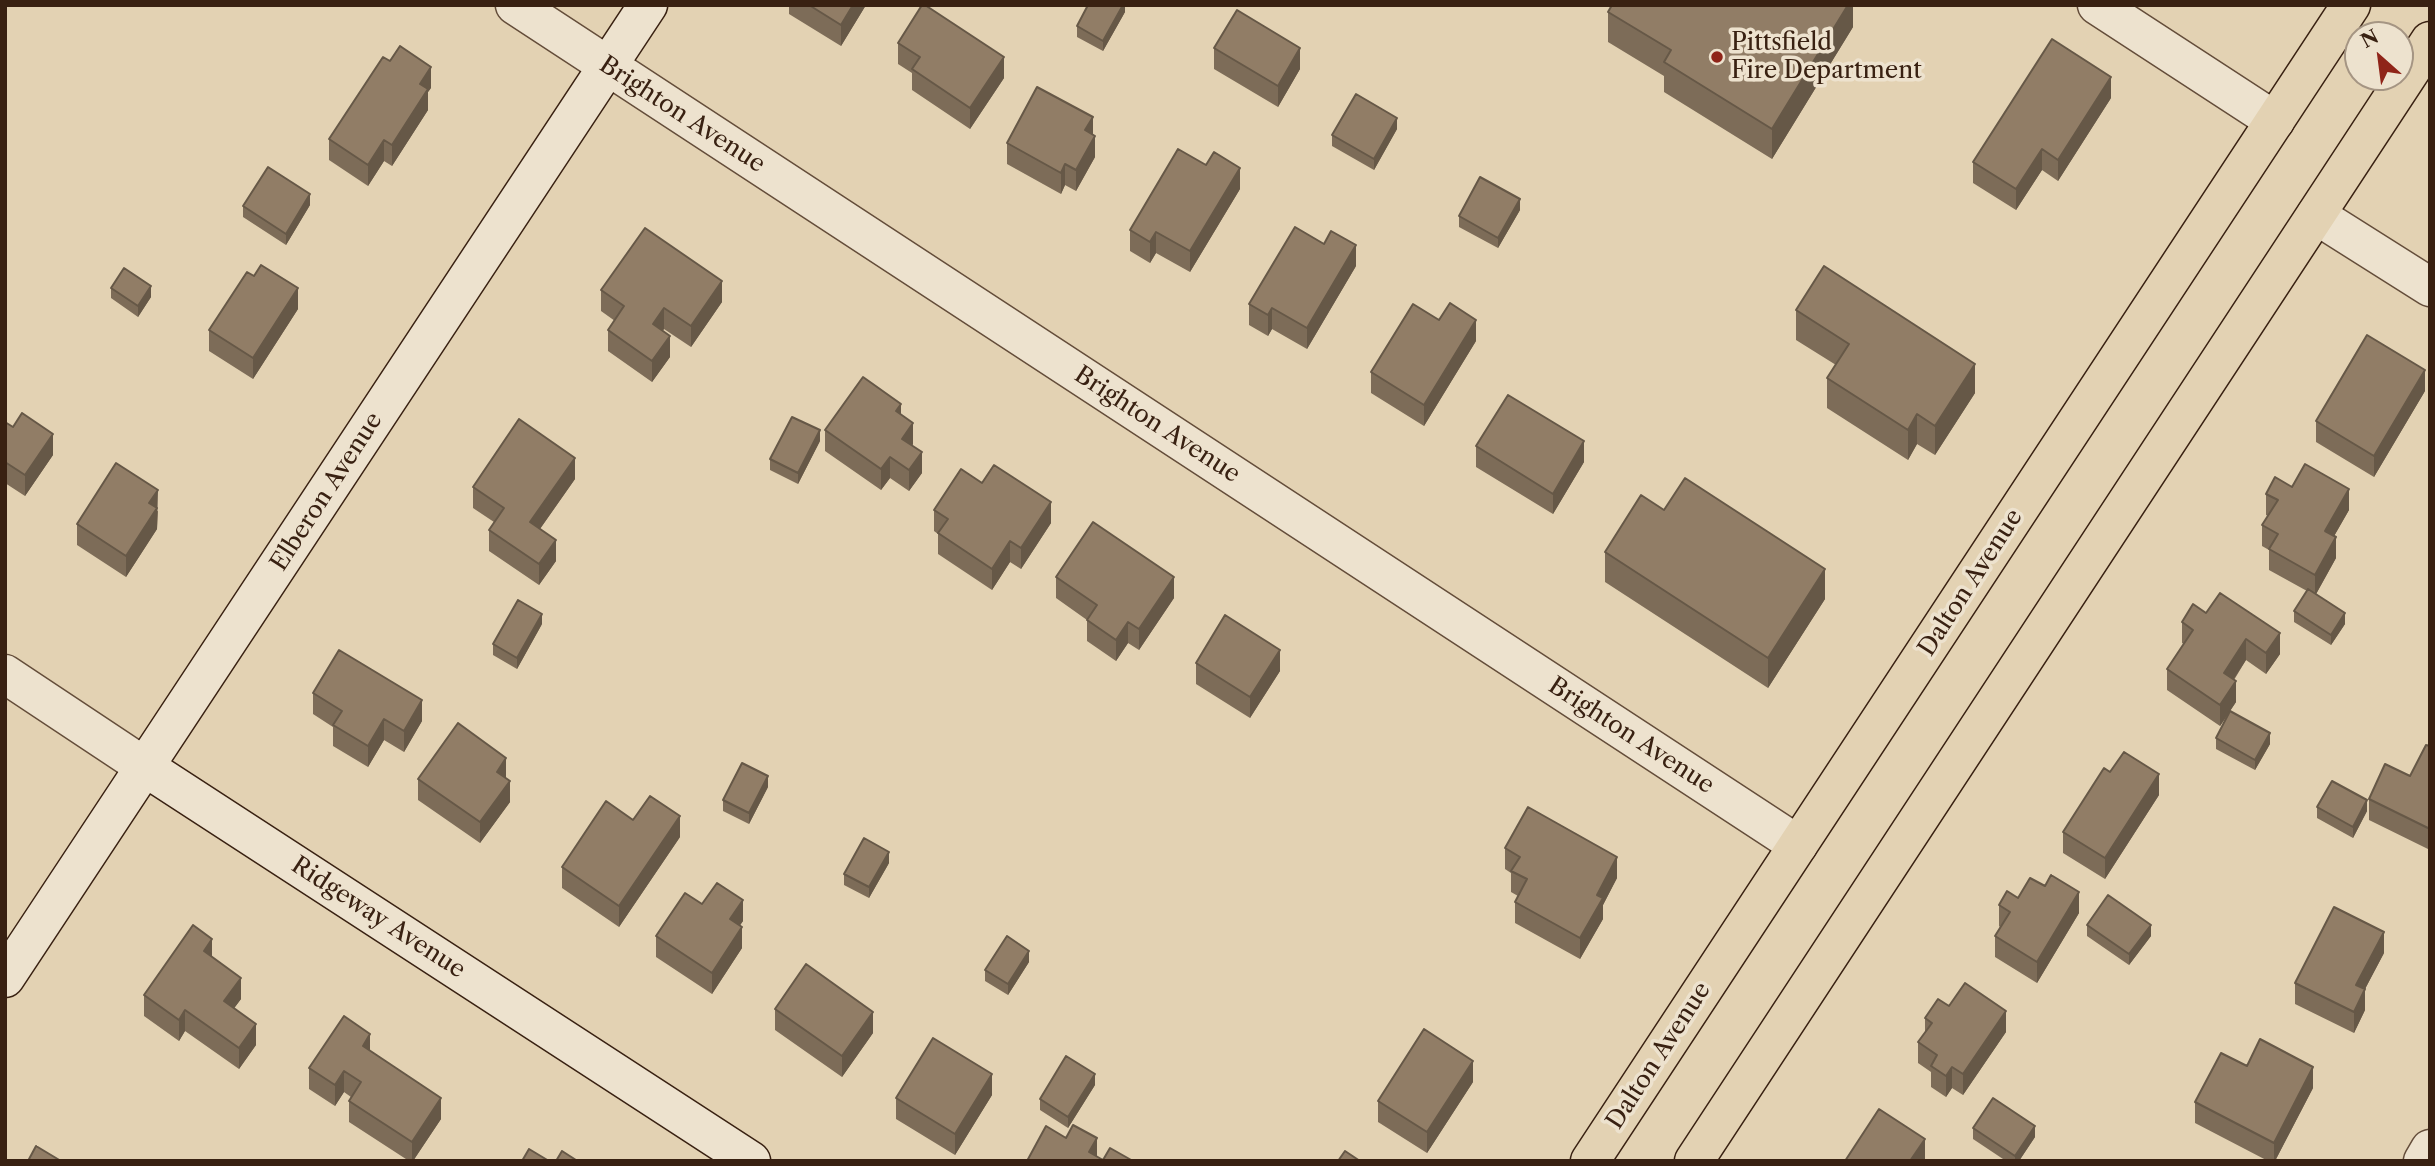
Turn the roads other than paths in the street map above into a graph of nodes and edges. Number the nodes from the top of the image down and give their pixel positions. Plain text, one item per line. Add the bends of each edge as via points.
1 (515, 5) edge
2 (648, 5) edge
3 (2097, 5) edge
4 (2351, 5) edge
5 (2430, 41) edge
6 (608, 67) junction
7 (2275, 121) junction
8 (2316, 215) junction
9 (2430, 287) edge
10 (5, 674) edge
11 (145, 766) junction
12 (1798, 845) junction
13 (5, 978) edge
14 (2430, 1149) edge
15 (751, 1161) edge
16 (1590, 1161) edge
17 (1694, 1161) edge
18 (2423, 1161) edge

1 - 6 street, Brighton Avenue
2 - 6 street, Elberon Avenue
3 - 7 street
4 - 7 main road, Dalton Avenue
5 - 8 main road
6 - 11 street, Elberon Avenue
6 - 12 street, Brighton Avenue
7 - 12 main road, Dalton Avenue
8 - 9 street
8 - 17 main road
10 - 11 street, Ridgeway Avenue
11 - 13 street, Elberon Avenue
11 - 15 street, Ridgeway Avenue
12 - 16 main road, Dalton Avenue
14 - 18 street

